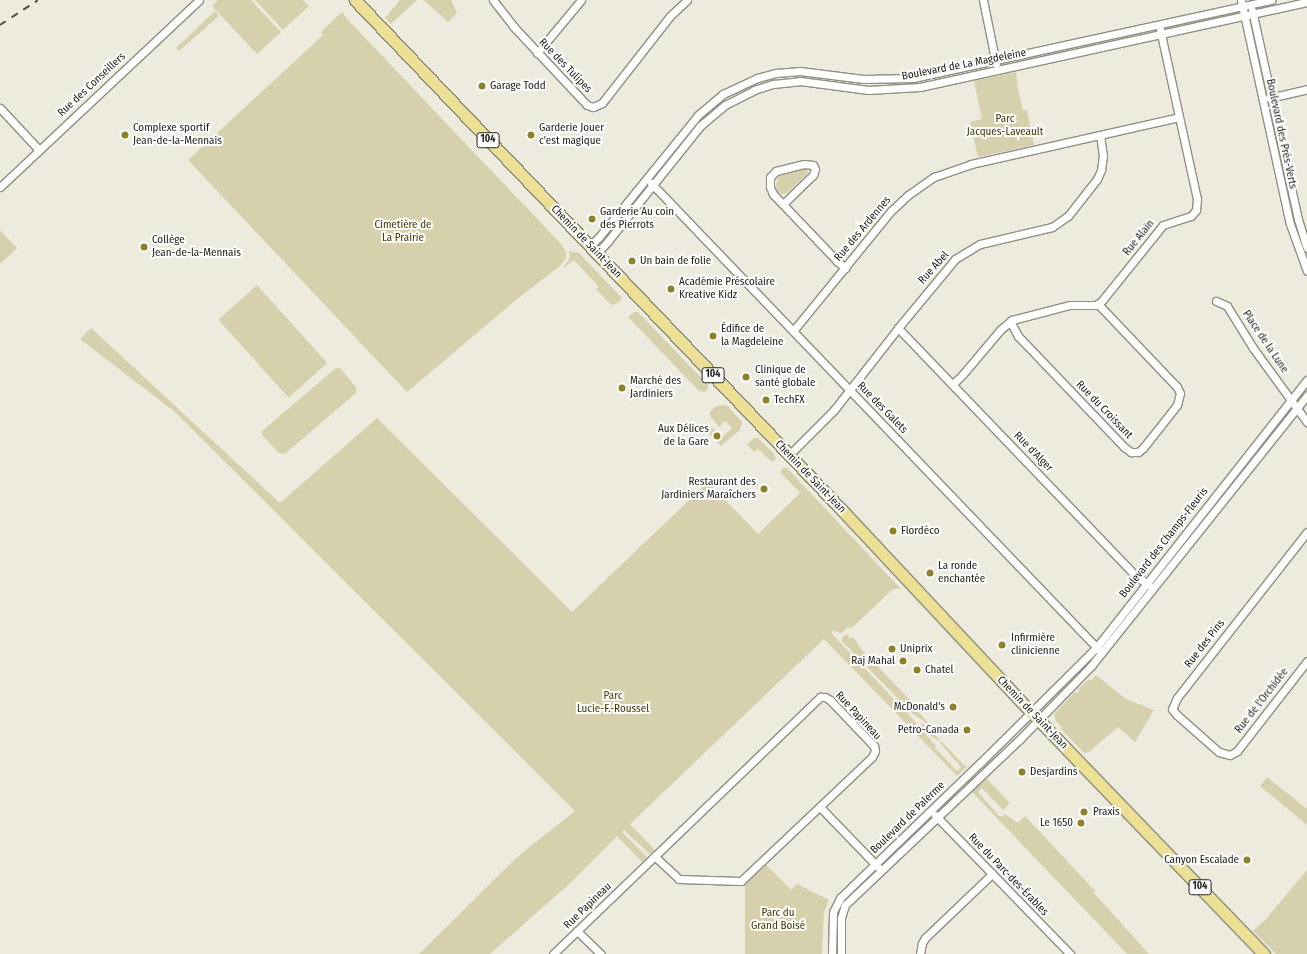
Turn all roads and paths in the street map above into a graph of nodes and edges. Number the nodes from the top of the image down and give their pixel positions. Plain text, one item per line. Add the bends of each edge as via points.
1 (199, 0) edge
2 (355, 0) edge
3 (493, 0) edge
4 (581, 0) edge
5 (687, 0) edge
6 (982, 0) edge
7 (1272, 0) edge
8 (1251, 2) edge
9 (1307, 2) edge
10 (1242, 3) edge
11 (1253, 14) junction
12 (1244, 16) junction
13 (1159, 24) junction
14 (1161, 34) junction
15 (537, 53) junction
16 (996, 60) junction
17 (998, 70) junction
18 (833, 75) junction
19 (831, 85) junction
20 (1307, 89) edge
21 (1272, 97) junction
22 (1262, 99) junction
23 (0, 108) edge
24 (1179, 117) junction
25 (1100, 135) junction
26 (39, 150) junction
27 (646, 179) junction
28 (654, 185) junction
29 (0, 187) edge
30 (783, 204) junction
31 (1307, 248) edge
32 (593, 250) junction
33 (845, 268) junction
34 (1307, 271) edge
35 (1216, 301) dead end
36 (1098, 304) junction
37 (1010, 321) junction
38 (898, 328) junction
39 (793, 331) junction
40 (1307, 380) edge
41 (953, 384) junction
42 (849, 390) junction
43 (1307, 395) edge
44 (1292, 400) junction
45 (1297, 408) junction
46 (1307, 422) edge
47 (790, 455) junction
48 (1307, 532) edge
49 (1146, 584) junction
50 (1154, 589) junction
51 (1096, 648) junction
52 (1102, 653) junction
53 (1307, 661) edge
54 (1035, 716) junction
55 (1233, 754) joint
56 (820, 807) junction
57 (931, 810) junction
58 (937, 817) junction
59 (655, 857) junction
60 (875, 864) junction
61 (881, 870) junction
62 (992, 874) junction
63 (577, 931) junction
64 (553, 954) edge
65 (601, 954) edge
66 (832, 954) edge
67 (841, 954) edge
68 (920, 954) edge
69 (1070, 954) edge
70 (1264, 954) edge

1 - 26 street, Rue des Conseillers
2 - 32 main road, Chemin de Saint-Jean / 104
3 - 15 street, Rue des Tulipes
4 - 15 street
5 - 15 street, Rue des Tulipes via 674,11 602,103 596,107 587,105
6 - 16 street
7 - 8 street, Boulevard de La Magdeleine
8 - 10 street, Boulevard de La Magdeleine
8 - 11 street, Boulevard des Prés-Verts
9 - 11 street, Boulevard de La Magdeleine
10 - 12 street, Boulevard des Prés-Verts
10 - 13 street, Boulevard de La Magdeleine
11 - 12 street, Boulevard de La Magdeleine
11 - 21 street, Boulevard des Prés-Verts
12 - 14 street, Boulevard de La Magdeleine
12 - 22 street, Boulevard des Prés-Verts
13 - 14 street, Rue Alain
13 - 16 street, Boulevard de La Magdeleine
14 - 17 street, Boulevard de La Magdeleine
14 - 24 street, Rue Alain
16 - 17 street
16 - 18 street, Boulevard de La Magdeleine via 906,79 863,79
17 - 19 street, Boulevard de La Magdeleine via 912,88 868,90
18 - 19 street
18 - 27 street, Boulevard de La Magdeleine via 808,71 784,72 757,78 733,88 709,104 692,121
19 - 28 street, Boulevard de La Magdeleine via 808,81 786,82 760,88 738,97 700,126
20 - 21 street
21 - 22 street
21 - 31 street, Boulevard des Prés-Verts
22 - 34 street, Boulevard des Prés-Verts via 1290,224
23 - 26 street
24 - 25 street, Rue des Ardennes
24 - 36 street, Rue Alain via 1197,199 1196,210 1191,216 1163,224
25 - 33 street, Rue des Ardennes via 971,164 941,174 920,186 897,205
25 - 38 street, Rue Abel via 1103,160 1100,175 1063,221 1046,229 987,242 967,251 945,270
26 - 29 street, Rue des Conseillers
27 - 28 street, Rue des Galets
27 - 32 street, Boulevard de La Magdeleine via 599,237
28 - 32 street, Boulevard de La Magdeleine
28 - 39 street, Rue des Galets
30 - 30 street via 813,175 813,165 804,164 773,174 769,181 770,187
30 - 33 street
32 - 47 main road, Chemin de Saint-Jean / 104
33 - 39 street, Rue des Ardennes
35 - 44 street, Place de la Lune via 1227,306 1253,348
36 - 37 street via 1070,305
36 - 37 street, Rue du Croissant via 1180,393 1176,405 1138,452 1131,452 1124,447 1018,336
37 - 41 street
38 - 41 street, Rue d'Alger
38 - 42 street, Rue Abel
39 - 42 street, Rue des Galets
40 - 44 street, Boulevard des Champs-Fleuris
41 - 49 street, Rue d'Alger
42 - 47 street, Rue Abel via 824,421
42 - 51 street, Rue des Galets
43 - 45 street, Boulevard des Champs-Fleuris
44 - 45 street, Place de la Lune
44 - 49 street, Boulevard des Champs-Fleuris
45 - 46 street, Place de la Lune
45 - 50 street, Boulevard des Champs-Fleuris
47 - 54 main road, Chemin de Saint-Jean / 104
48 - 55 street, Rue des Pins via 1172,706 1177,716 1219,752
49 - 50 street, Rue d'Alger
49 - 51 street, Boulevard des Champs-Fleuris
50 - 52 street, Boulevard des Champs-Fleuris
51 - 52 street, Rue des Galets
51 - 54 street, Boulevard des Champs-Fleuris
52 - 54 street, Boulevard des Champs-Fleuris
53 - 55 street, Rue de l'Orchidée
54 - 57 street, Boulevard de Palerme
54 - 58 street, Boulevard de Palerme via 1020,739
54 - 70 main road, Chemin de Saint-Jean / 104
56 - 59 street, Rue Papineau via 741,881 679,879
56 - 59 street, Rue Papineau via 875,752 872,744 830,700 823,697 812,704
56 - 60 street
57 - 58 street, Rue du Parc-des-Érables
57 - 60 street, Boulevard de Palerme
58 - 61 street, Boulevard de Palerme
58 - 62 street, Rue du Parc-des-Érables
59 - 63 street, Rue Papineau
60 - 61 street
60 - 66 street, Boulevard de Palerme via 836,904
61 - 67 street, Boulevard de Palerme via 843,909
62 - 68 street via 925,938
62 - 69 street, Rue du Parc-des-Érables
63 - 64 street, Rue Papineau
63 - 65 street

